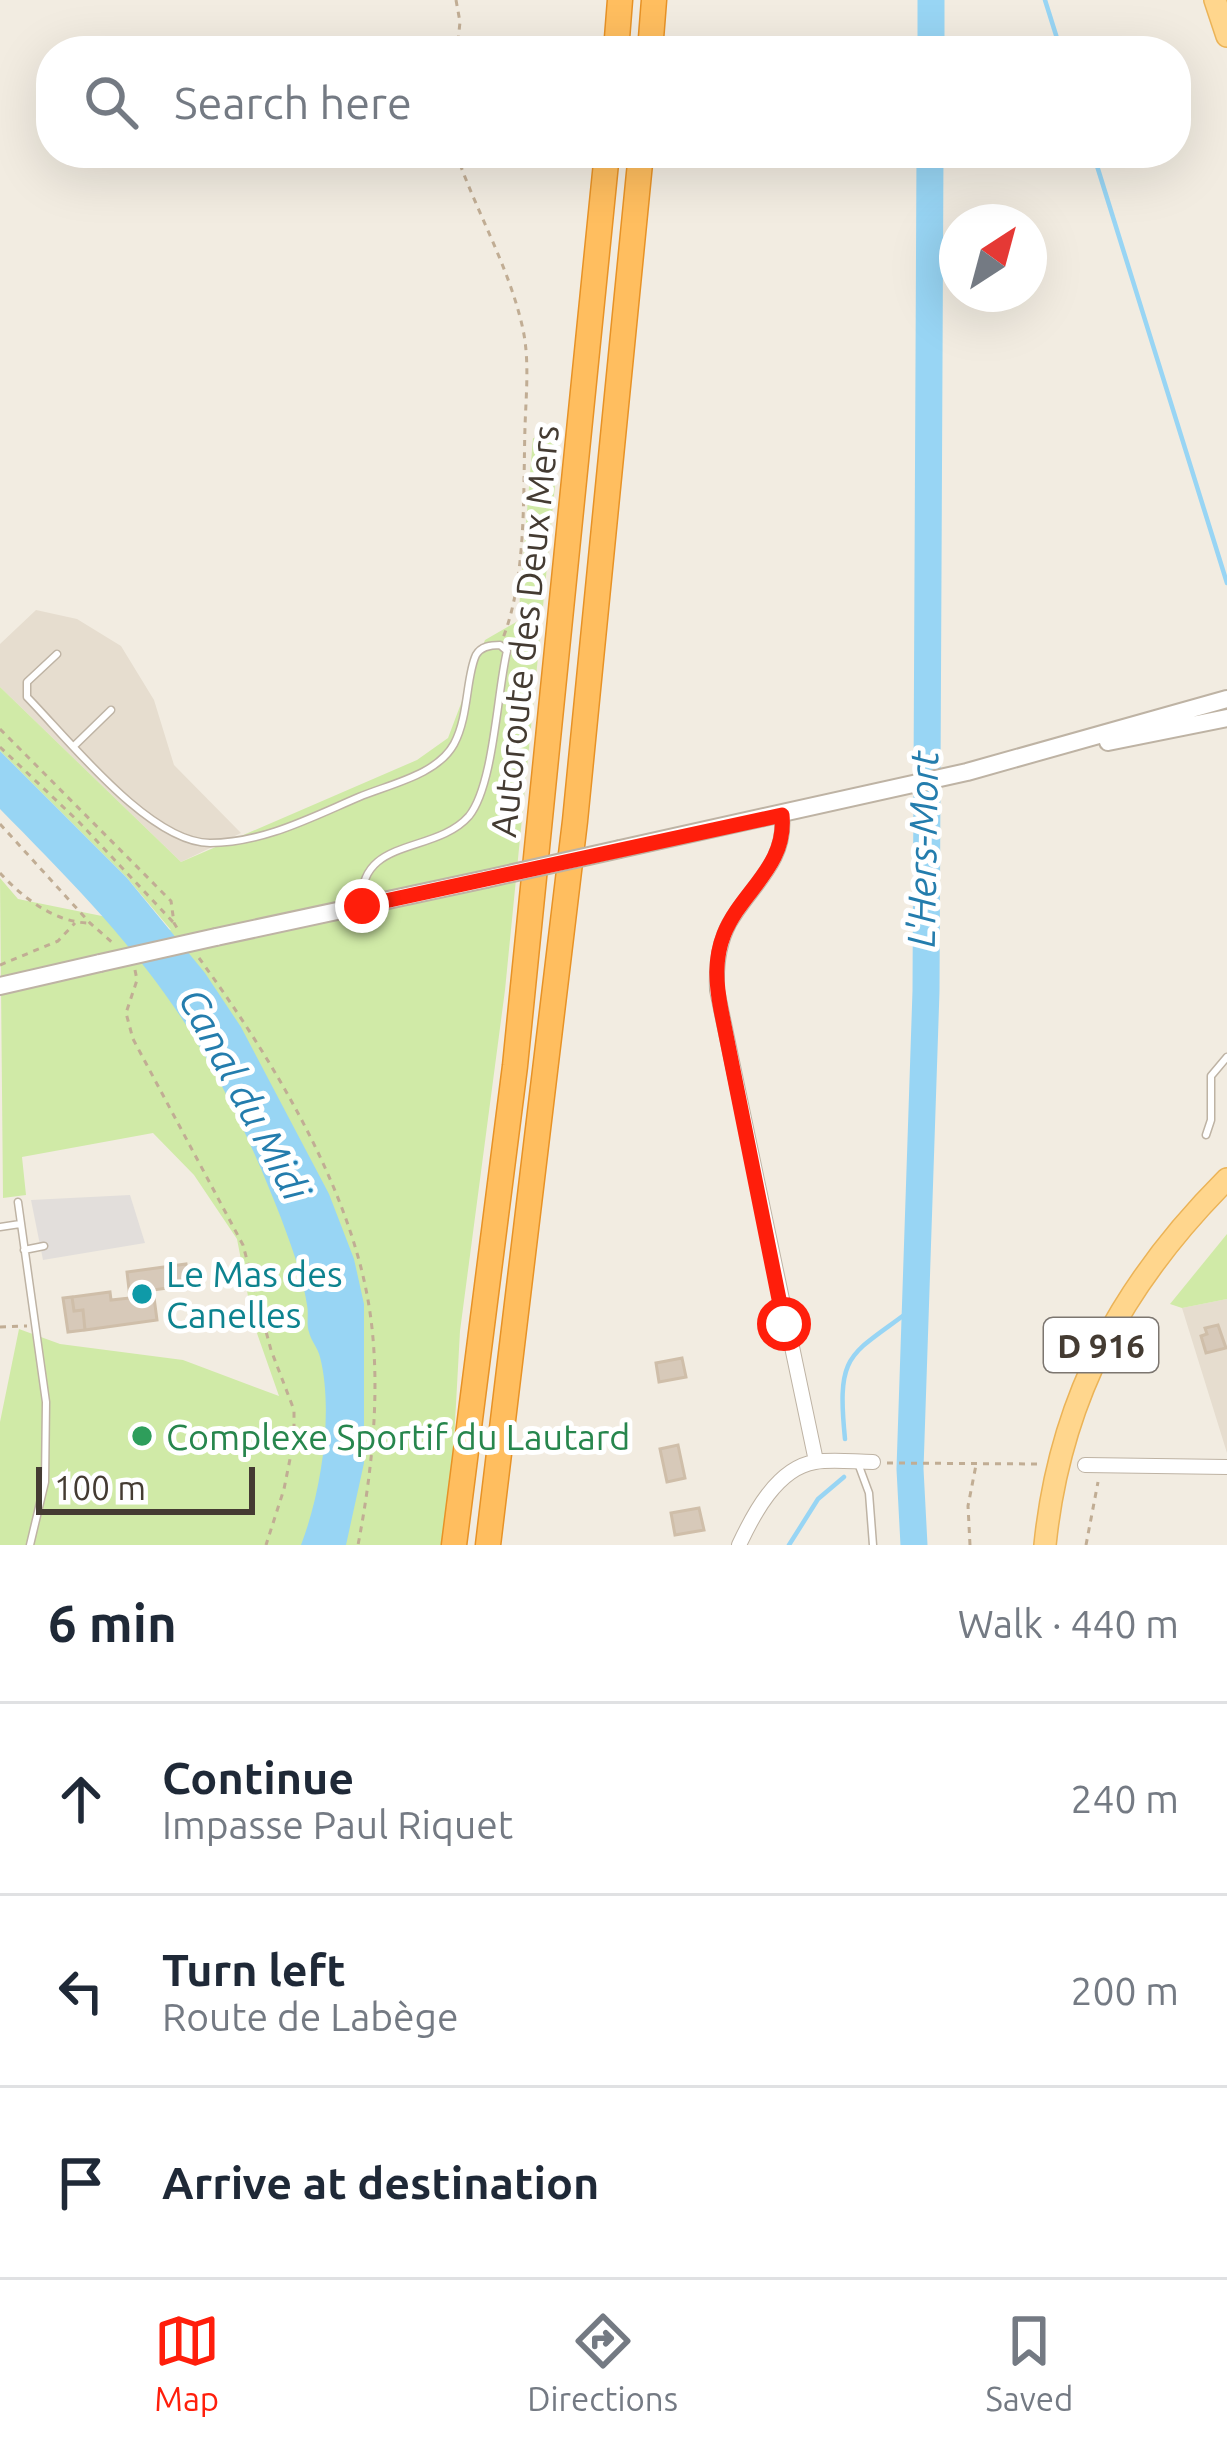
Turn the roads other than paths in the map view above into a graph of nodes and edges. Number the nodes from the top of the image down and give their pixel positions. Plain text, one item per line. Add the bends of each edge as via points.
1 (620, 0) edge
2 (654, 0) edge
3 (1216, 0) edge
4 (1227, 24) edge
5 (617, 36) edge
6 (651, 36) edge
7 (1227, 36) edge
8 (606, 168) edge
9 (640, 168) edge
10 (57, 654) dead end
11 (1227, 698) edge
12 (111, 710) dead end
13 (1227, 718) edge
14 (75, 746) junction
15 (970, 771) junction
16 (782, 815) junction
17 (362, 906) junction
18 (0, 986) edge
19 (1227, 1057) edge
20 (1206, 1136) dead end
21 (1227, 1179) edge
22 (18, 1202) dead end
23 (21, 1224) junction
24 (0, 1227) edge
25 (44, 1246) dead end
26 (24, 1250) junction
27 (816, 1461) junction
28 (865, 1462) joint
29 (1085, 1465) dead end
30 (1227, 1467) edge
31 (30, 1545) edge
32 (454, 1545) edge
33 (488, 1545) edge
34 (739, 1545) edge
35 (873, 1545) edge
36 (1045, 1545) edge

1 - 5 highway
2 - 6 highway
3 - 4 main road
3 - 7 main road
8 - 32 highway, Autoroute des Deux Mers via 518,1043
9 - 33 highway, Autoroute des Deux Mers via 573,844
10 - 14 lane via 24,689
11 - 15 street
12 - 14 lane
13 - 15 street
14 - 17 lane via 182,839 269,834 434,766 456,740 476,654 500,645 507,651 495,725 471,814 446,833 378,859 361,888
15 - 16 street
16 - 17 street, bridge
16 - 27 street via 776,859 724,935 717,990
17 - 18 street, bridge
19 - 20 lane via 1211,1076
21 - 36 main road, D 916 via 1148,1268 1089,1369 1055,1480
22 - 23 lane
23 - 24 lane
23 - 26 lane
25 - 26 lane
26 - 31 lane via 46,1402 45,1481
27 - 28 street
27 - 34 street via 773,1490
28 - 35 lane
29 - 30 street

